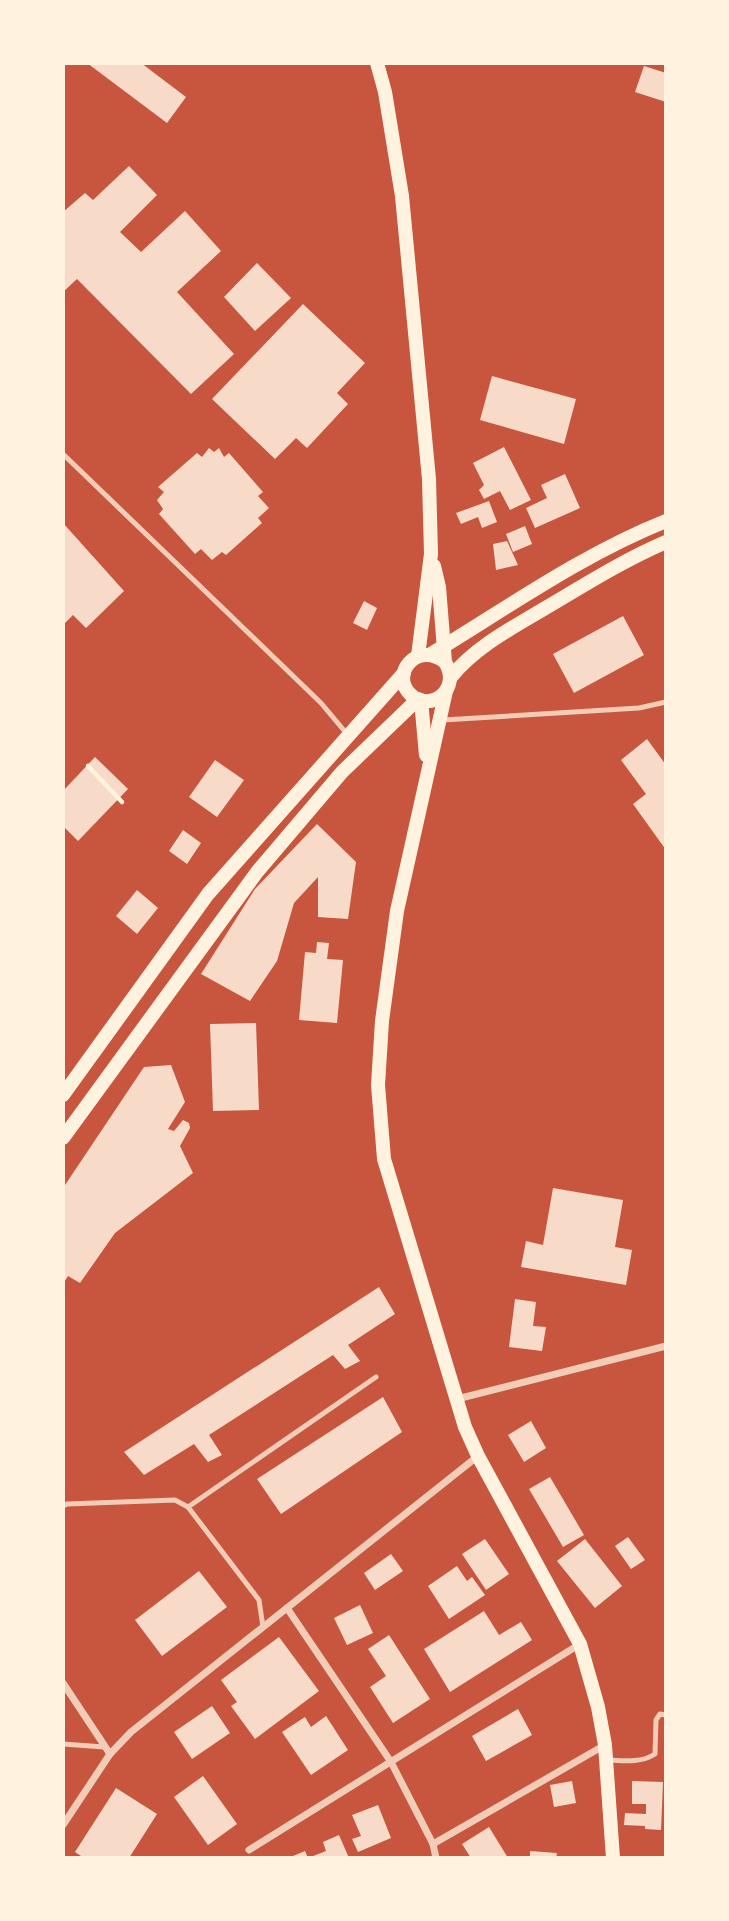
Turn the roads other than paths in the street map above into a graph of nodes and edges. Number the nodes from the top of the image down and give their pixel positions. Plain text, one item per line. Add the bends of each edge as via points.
1 (377, 63) edge
2 (63, 454) edge
3 (666, 521) edge
4 (666, 542) edge
5 (431, 554) junction
6 (444, 646) junction
7 (424, 655) junction
8 (444, 662) junction
9 (404, 673) junction
10 (451, 677) junction
11 (446, 691) junction
12 (419, 699) junction
13 (666, 702) edge
14 (440, 720) junction
15 (348, 735) junction
16 (427, 774) junction
17 (63, 1095) edge
18 (63, 1138) edge
19 (666, 1346) edge
20 (376, 1377) dead end
21 (456, 1399) junction
22 (478, 1456) junction
23 (63, 1506) edge
24 (188, 1507) junction
25 (287, 1608) junction
26 (262, 1627) junction
27 (579, 1644) junction
28 (63, 1683) edge
29 (666, 1715) edge
30 (63, 1744) edge
31 (605, 1745) junction
32 (104, 1747) junction
33 (110, 1754) junction
34 (607, 1760) junction
35 (391, 1762) junction
36 (63, 1825) edge
37 (433, 1844) junction
38 (250, 1850) dead end
39 (436, 1858) edge
40 (613, 1858) edge

1 - 5 main road via 402,196 429,479
2 - 15 lane via 321,702
3 - 6 main road via 576,565
4 - 10 main road via 489,643
5 - 6 main road
5 - 7 main road
6 - 7 main road
6 - 8 main road
7 - 8 main road
7 - 9 main road via 406,666
8 - 10 main road
9 - 12 main road via 406,689
9 - 15 main road
10 - 11 main road
11 - 12 main road via 433,700
11 - 14 main road
12 - 16 main road
12 - 18 main road via 342,772 257,872
13 - 14 lane via 639,708
14 - 16 main road
15 - 17 main road via 208,894
16 - 21 main road via 397,911 378,1085 384,1159
19 - 21 street
20 - 24 lane
21 - 22 main road
22 - 25 street
22 - 27 main road
23 - 24 lane via 174,1500
24 - 26 lane via 259,1600
25 - 26 street
25 - 35 street
26 - 33 street
27 - 31 main road
27 - 35 street
28 - 32 street
29 - 34 lane via 660,1714 656,1720 655,1755
30 - 32 lane
31 - 34 main road
31 - 37 street
32 - 33 street
33 - 36 street
34 - 40 main road
35 - 37 street
35 - 38 street
37 - 39 street

